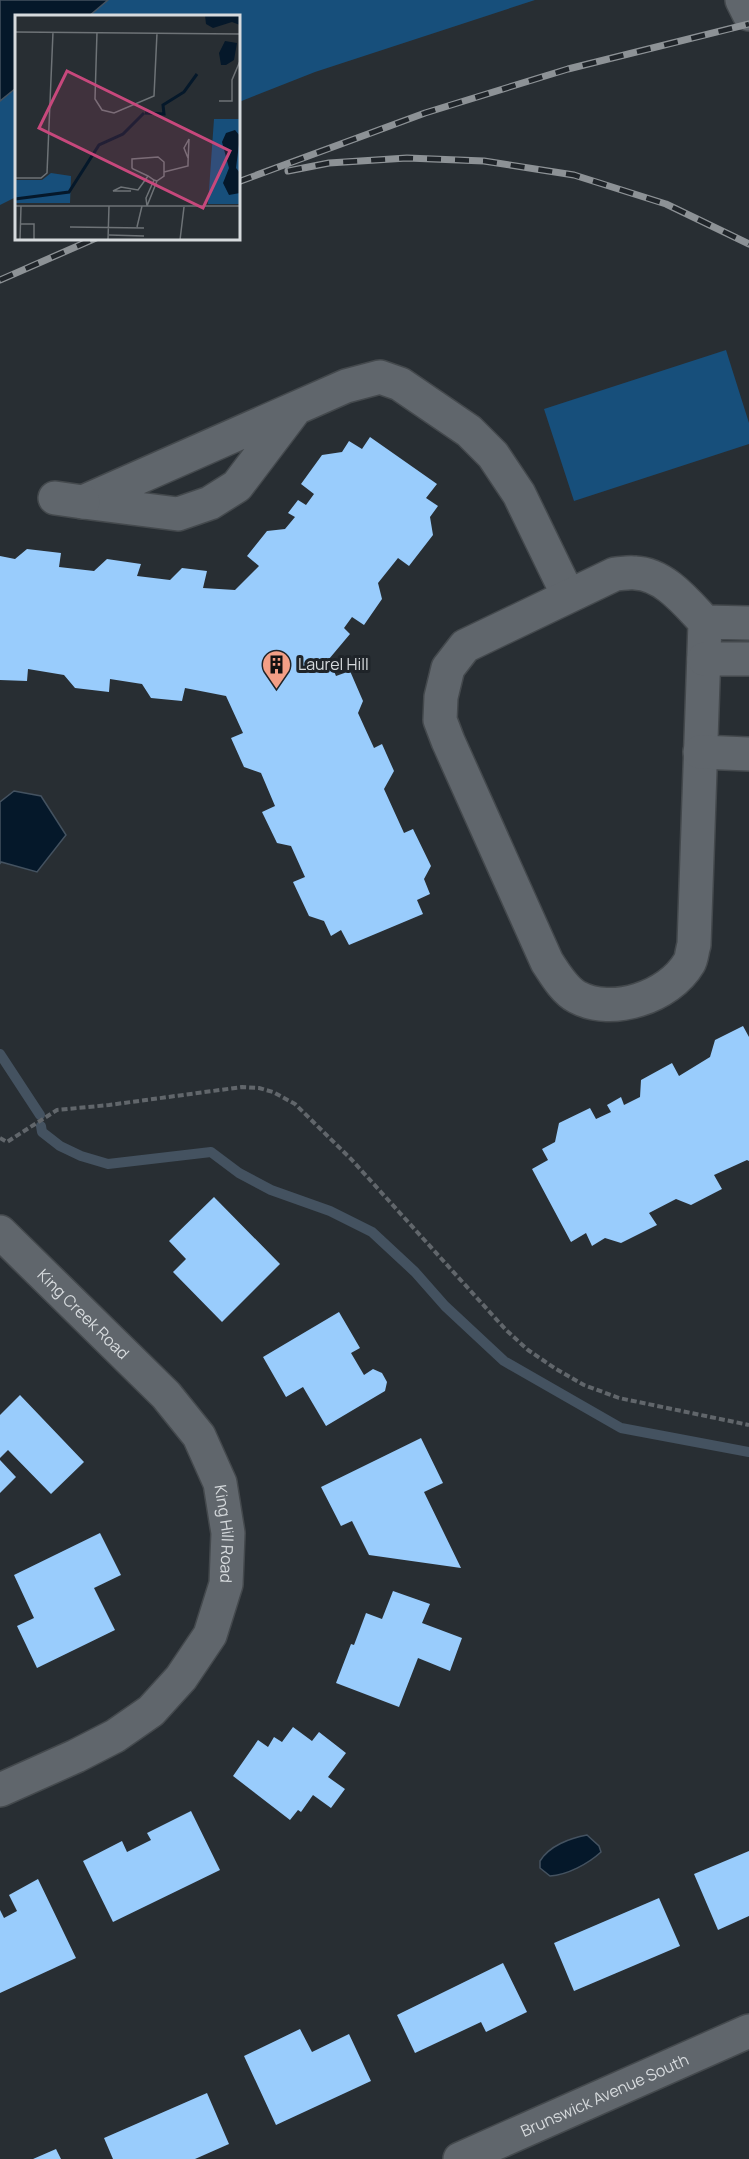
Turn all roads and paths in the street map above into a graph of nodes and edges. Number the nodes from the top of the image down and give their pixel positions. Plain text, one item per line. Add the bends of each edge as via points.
1 (742, 0) edge
2 (749, 14) edge
3 (297, 408) junction
4 (568, 595) junction
5 (705, 622) junction
6 (749, 623) edge
7 (704, 659) junction
8 (749, 659) edge
9 (700, 752) junction
10 (749, 754) edge
11 (0, 1138) edge
12 (0, 1232) edge
13 (166, 1395) joint
14 (749, 1425) edge
15 (0, 1790) edge
16 (749, 2031) edge
17 (460, 2159) edge

1 - 2 street
3 - 3 street via 69,500 178,514 210,503 237,486
3 - 4 street via 346,386 380,377 400,384 468,431 494,455 519,494
4 - 5 street via 615,574 636,573 657,579 677,593
4 - 9 street via 465,646 448,668 440,720 547,962 575,996 595,1004 622,1004 646,998 677,977 690,962 694,945
5 - 6 street
5 - 7 street
7 - 8 street
7 - 9 street
9 - 10 street
11 - 14 path via 7,1142 57,1110 242,1087 273,1092 295,1104 351,1159 528,1350 584,1385 619,1398
12 - 13 street, King Creek Road
13 - 15 street, King Hill Road via 199,1436 220,1483 228,1533 226,1584 210,1635 181,1678 151,1710 115,1736
16 - 17 street, Brunswick Avenue South

